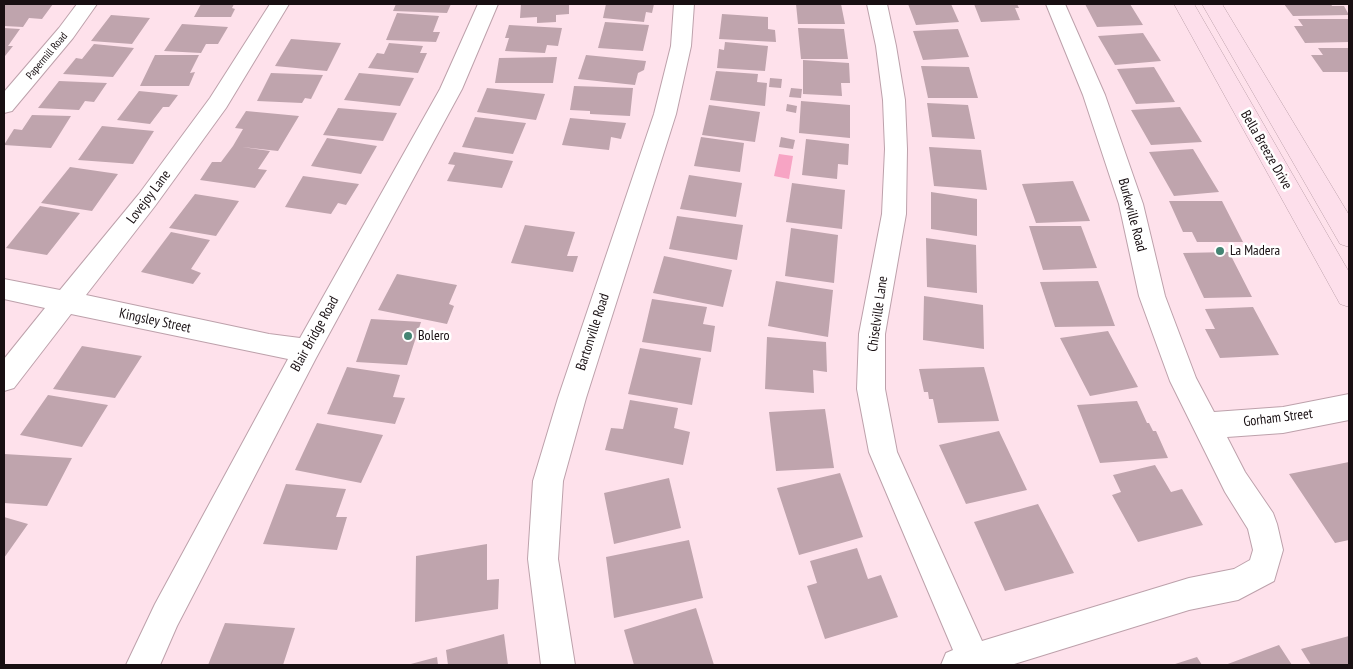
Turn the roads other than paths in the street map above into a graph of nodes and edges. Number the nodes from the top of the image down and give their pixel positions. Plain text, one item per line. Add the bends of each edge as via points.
1 (87, 4) edge
2 (279, 4) edge
3 (488, 4) edge
4 (684, 4) edge
5 (877, 4) edge
6 (1055, 4) edge
7 (1184, 4) edge
8 (1212, 4) edge
9 (4, 106) edge
10 (1349, 236) edge
11 (4, 289) edge
12 (1349, 296) edge
13 (66, 302) junction
14 (306, 350) junction
15 (4, 379) edge
16 (1349, 407) edge
17 (1206, 426) junction
18 (969, 664) edge
19 (143, 665) edge
20 (558, 665) edge

1 - 9 street, Papermill Road
2 - 13 street, Lovejoy Lane via 218,103
3 - 14 street, Blair Bridge Road via 451,89
4 - 20 street, Bartonville Road via 680,46 664,114 548,481 543,559
5 - 18 street, Chiselville Lane via 894,100 896,148 894,214 872,334 871,389 883,452
6 - 17 street, Burkeville Road via 1094,95 1131,204 1152,296 1184,381
7 - 12 street, Bella Breeze Drive
8 - 10 street, Bella Breeze Drive
11 - 13 street, Kingsley Street
13 - 14 street, Kingsley Street
13 - 15 street, Lovejoy Lane
14 - 19 street, Blair Bridge Road via 166,615
16 - 17 street, Gorham Street via 1283,420
17 - 18 street, Burkeville Road via 1235,482 1262,524 1268,550 1263,570 1238,584 1189,594

